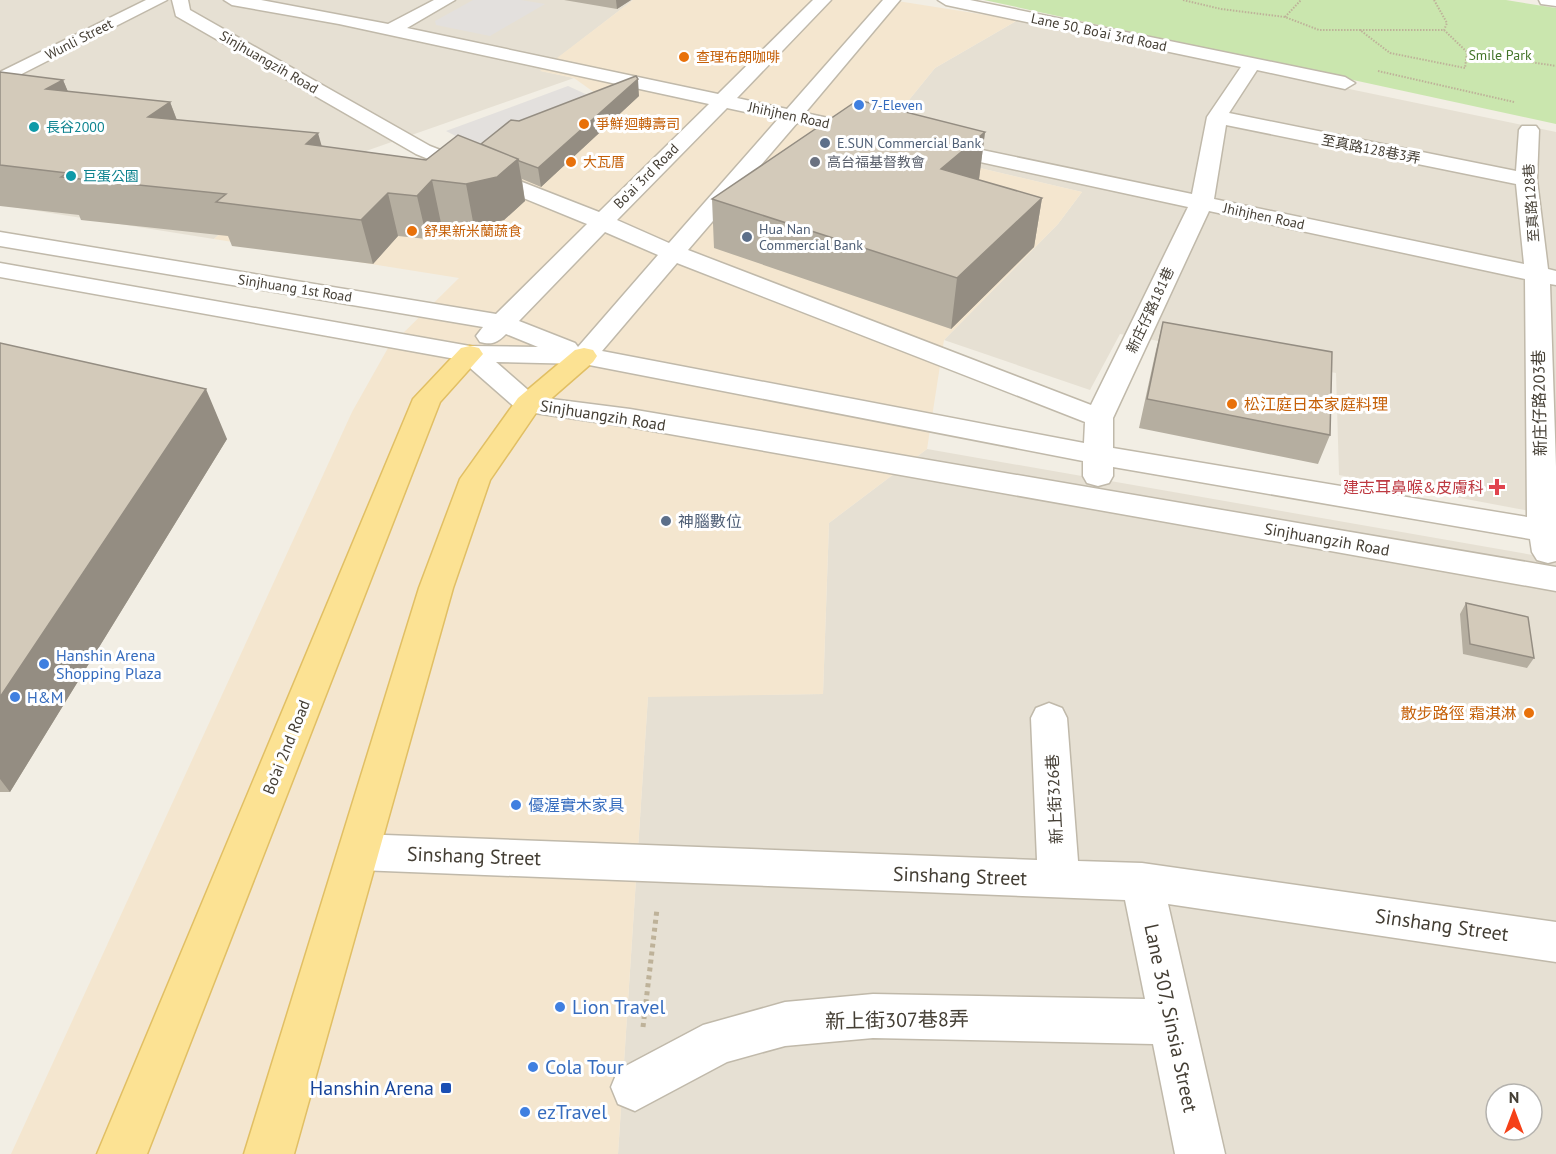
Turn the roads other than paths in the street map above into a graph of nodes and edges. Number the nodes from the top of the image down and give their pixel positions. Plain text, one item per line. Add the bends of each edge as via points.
1 (159, 0) edge
2 (180, 0) edge
3 (232, 0) edge
4 (447, 0) edge
5 (824, 0) edge
6 (892, 0) edge
7 (946, 0) edge
8 (1547, 0) edge
9 (1556, 1) edge
10 (390, 30) junction
11 (1252, 64) junction
12 (0, 79) edge
13 (1345, 83) dead end
14 (721, 100) junction
15 (790, 115) junction
16 (1217, 117) junction
17 (1529, 130) dead end
18 (889, 136) edge
19 (912, 141) edge
20 (1526, 180) junction
21 (1202, 202) junction
22 (601, 222) junction
23 (0, 239) edge
24 (673, 253) junction
25 (0, 270) edge
26 (1546, 277) edge
27 (502, 323) junction
28 (470, 354) junction
29 (584, 356) junction
30 (528, 404) junction
31 (1099, 418) junction
32 (1099, 454) junction
33 (1098, 498) junction
34 (1550, 532) edge
35 (1555, 583) edge
36 (1049, 718) dead end
37 (359, 852) junction
38 (1059, 880) junction
39 (1142, 882) junction
40 (1556, 942) edge
41 (1172, 1023) junction
42 (635, 1087) road end
43 (122, 1154) edge
44 (269, 1154) edge
45 (1200, 1154) edge

1 - 12 street, Wunli Street
2 - 22 street, Sinjhuangzih Road via 182,12 423,150
3 - 10 street, Jhihjhen Road
4 - 10 street
5 - 14 street, Bo'ai 3rd Road
6 - 15 street
7 - 11 street, Lane 50, Bo'ai 3rd Road
8 - 9 street
10 - 14 street, Jhihjhen Road
11 - 13 street, Lane 50, Bo'ai 3rd Road
11 - 16 street
14 - 15 street, Jhihjhen Road
14 - 22 street, Bo'ai 3rd Road
15 - 18 street, Jhihjhen Road
15 - 24 street
16 - 20 street, 至真路128巷3弄
16 - 21 street, 新庄仔路181巷
17 - 20 street, 至真路128巷
19 - 21 street, Jhihjhen Road
20 - 26 street, 至真路128巷
21 - 26 street, Jhihjhen Road
21 - 31 street, 新庄仔路181巷
22 - 24 street, Sinjhuangzih Road
22 - 27 street, Bo'ai 3rd Road
23 - 27 street, Sinjhuang 1st Road
24 - 29 street
24 - 31 street, Sinjhuangzih Road
25 - 28 street, Sinjhuang 1st Road
26 - 34 street, 新庄仔路203巷
27 - 28 street, Bo'ai 3rd Road
27 - 29 street, Sinjhuang 1st Road
28 - 29 street
28 - 30 street, Sinjhuangzih Road
28 - 43 main road, Bo'ai 2nd Road via 427,399
29 - 30 main road
29 - 32 street
30 - 33 street, Sinjhuangzih Road
30 - 37 main road via 475,479 436,588
31 - 32 street
32 - 33 street
32 - 34 street
33 - 35 street, Sinjhuangzih Road
34 - 35 street, 新庄仔路203巷
36 - 38 street, 新上街326巷
37 - 38 street, Sinshang Street
37 - 44 main road
38 - 39 street, Sinshang Street
39 - 40 street, Sinshang Street
39 - 41 street, Lane 307, Sinsia Street
41 - 42 street, 新上街307巷8弄 via 873,1016 785,1024 719,1041
41 - 45 street, Lane 307, Sinsia Street

